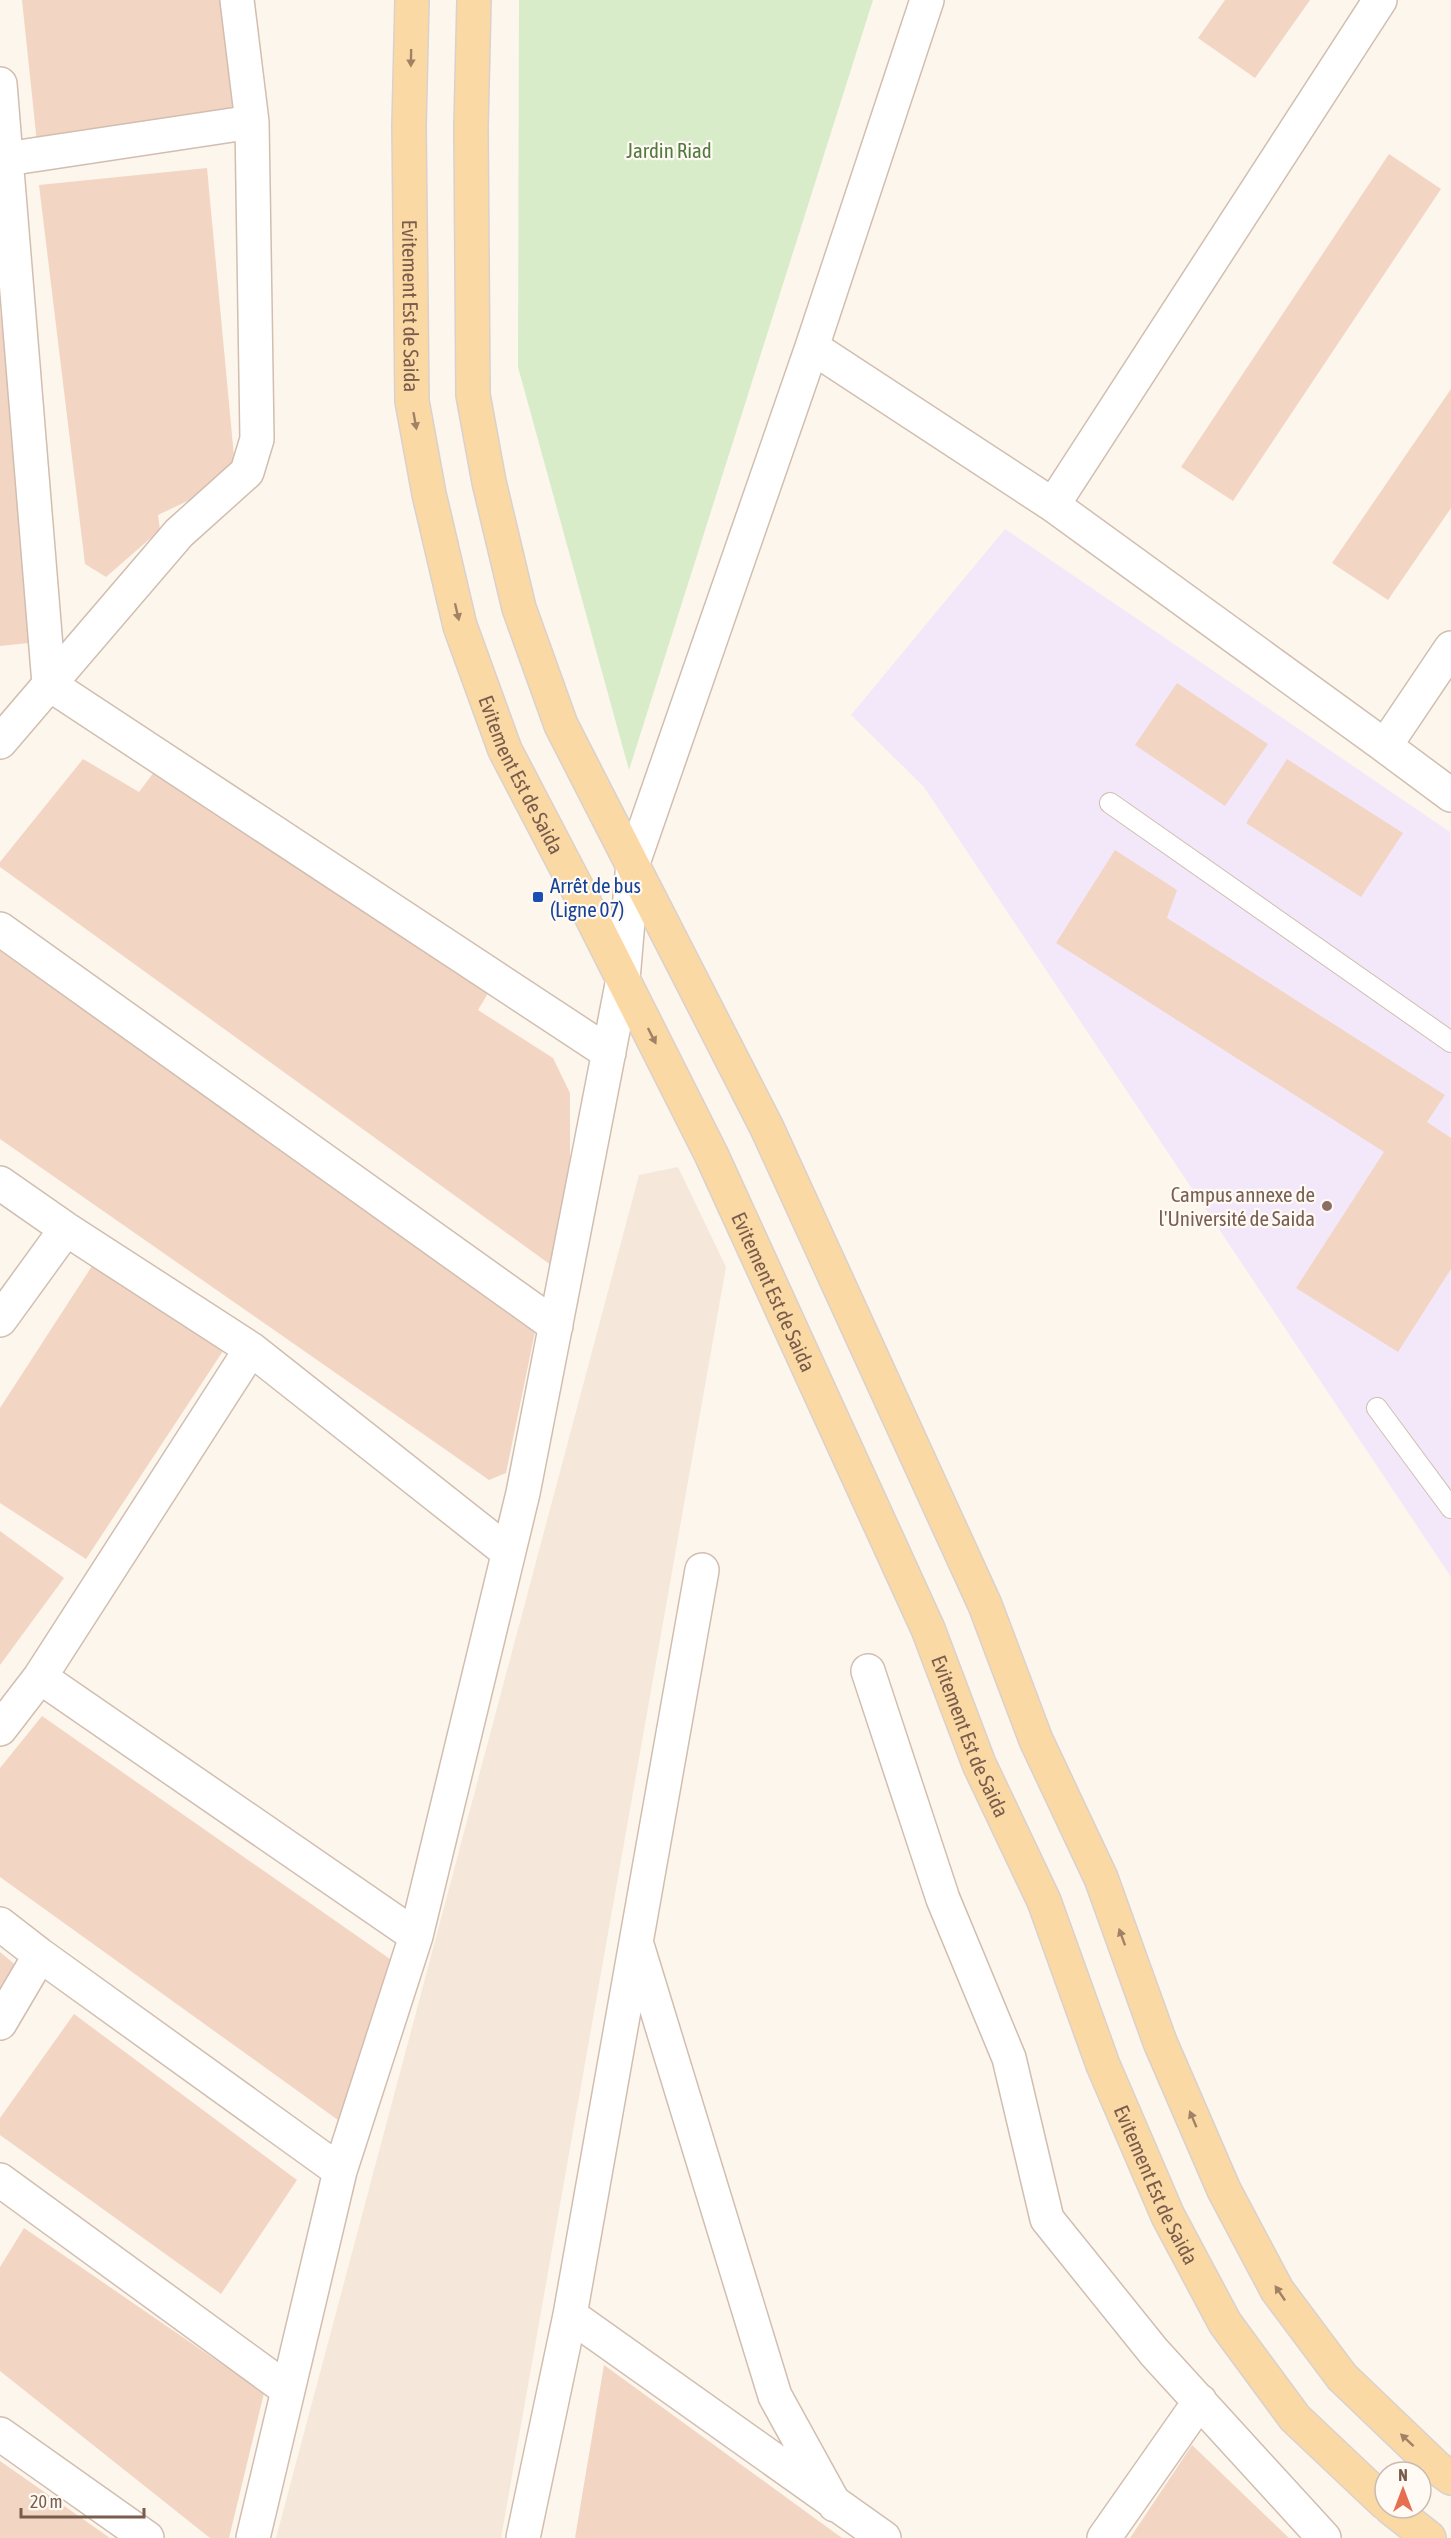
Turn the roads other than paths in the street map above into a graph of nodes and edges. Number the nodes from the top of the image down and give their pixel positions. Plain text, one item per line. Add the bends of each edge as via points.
1 (237, 0) edge
2 (412, 0) edge
3 (474, 0) edge
4 (927, 0) edge
5 (1380, 0) edge
6 (0, 84) edge
7 (252, 122) junction
8 (3, 160) edge
9 (812, 347) junction
10 (1053, 505) junction
11 (1451, 648) edge
12 (50, 684) junction
13 (0, 742) edge
14 (1385, 746) junction
15 (1451, 795) edge
16 (1110, 803) dead end
17 (633, 863) junction
18 (0, 929) edge
19 (623, 979) junction
20 (1451, 1042) edge
21 (609, 1053) junction
22 (0, 1183) edge
23 (66, 1228) junction
24 (0, 1320) edge
25 (556, 1326) junction
26 (251, 1349) junction
27 (1377, 1408) dead end
28 (1451, 1508) edge
29 (508, 1552) junction
30 (702, 1570) dead end
31 (868, 1671) dead end
32 (40, 1677) junction
33 (0, 1729) edge
34 (0, 1924) edge
35 (416, 1936) junction
36 (636, 1943) junction
37 (40, 1955) junction
38 (0, 2023) edge
39 (340, 2171) junction
40 (0, 2180) edge
41 (570, 2315) junction
42 (288, 2390) junction
43 (1200, 2401) junction
44 (0, 2434) edge
45 (1451, 2478) edge
46 (1373, 2492) edge
47 (835, 2505) junction
48 (1406, 2520) edge
49 (147, 2538) edge
50 (253, 2538) edge
51 (523, 2538) edge
52 (884, 2538) edge
53 (1104, 2538) edge
54 (1324, 2538) edge
55 (1430, 2538) edge

1 - 7 street
2 -> 19 main road, Evitement Est de Saida via 412,401 429,494 460,626 505,750
3 - 17 main road via 471,260 475,406 489,482 519,608 561,725
4 - 9 street
5 - 10 street
6 - 8 street
7 - 8 street
7 - 12 street via 257,439 247,472 179,533
8 - 12 street
9 - 10 street
9 - 17 street
10 - 14 street
11 - 14 street
12 - 13 street
12 - 21 street
14 - 15 street
16 - 20 lane
17 - 19 street
45 -> 17 main road via 1342,2378 1277,2290 1224,2190 1160,2042 1101,1878 1036,1740 985,1605 767,1128
18 - 25 street
19 - 21 street
19 -> 46 main road, Evitement Est de Saida via 711,1154 928,1629 979,1764 1044,1901 1103,2065 1168,2216 1225,2323 1295,2418
21 - 25 street
22 - 23 street
23 - 24 street
23 - 26 street
25 - 29 street
26 - 29 street
26 - 32 street
27 - 28 lane
29 - 35 street
30 - 36 street
31 - 43 street via 943,1899 1009,2058 1047,2219 1154,2352
32 - 33 street
32 - 35 street
34 - 37 street
35 - 39 street
36 - 41 street
36 - 47 street via 775,2397
37 - 38 street
37 - 39 street
39 - 42 street
40 - 42 street
41 - 47 street
41 - 51 street
42 - 50 street
43 - 53 street
43 - 54 street
44 - 49 street
47 - 52 street
48 - 55 main road

